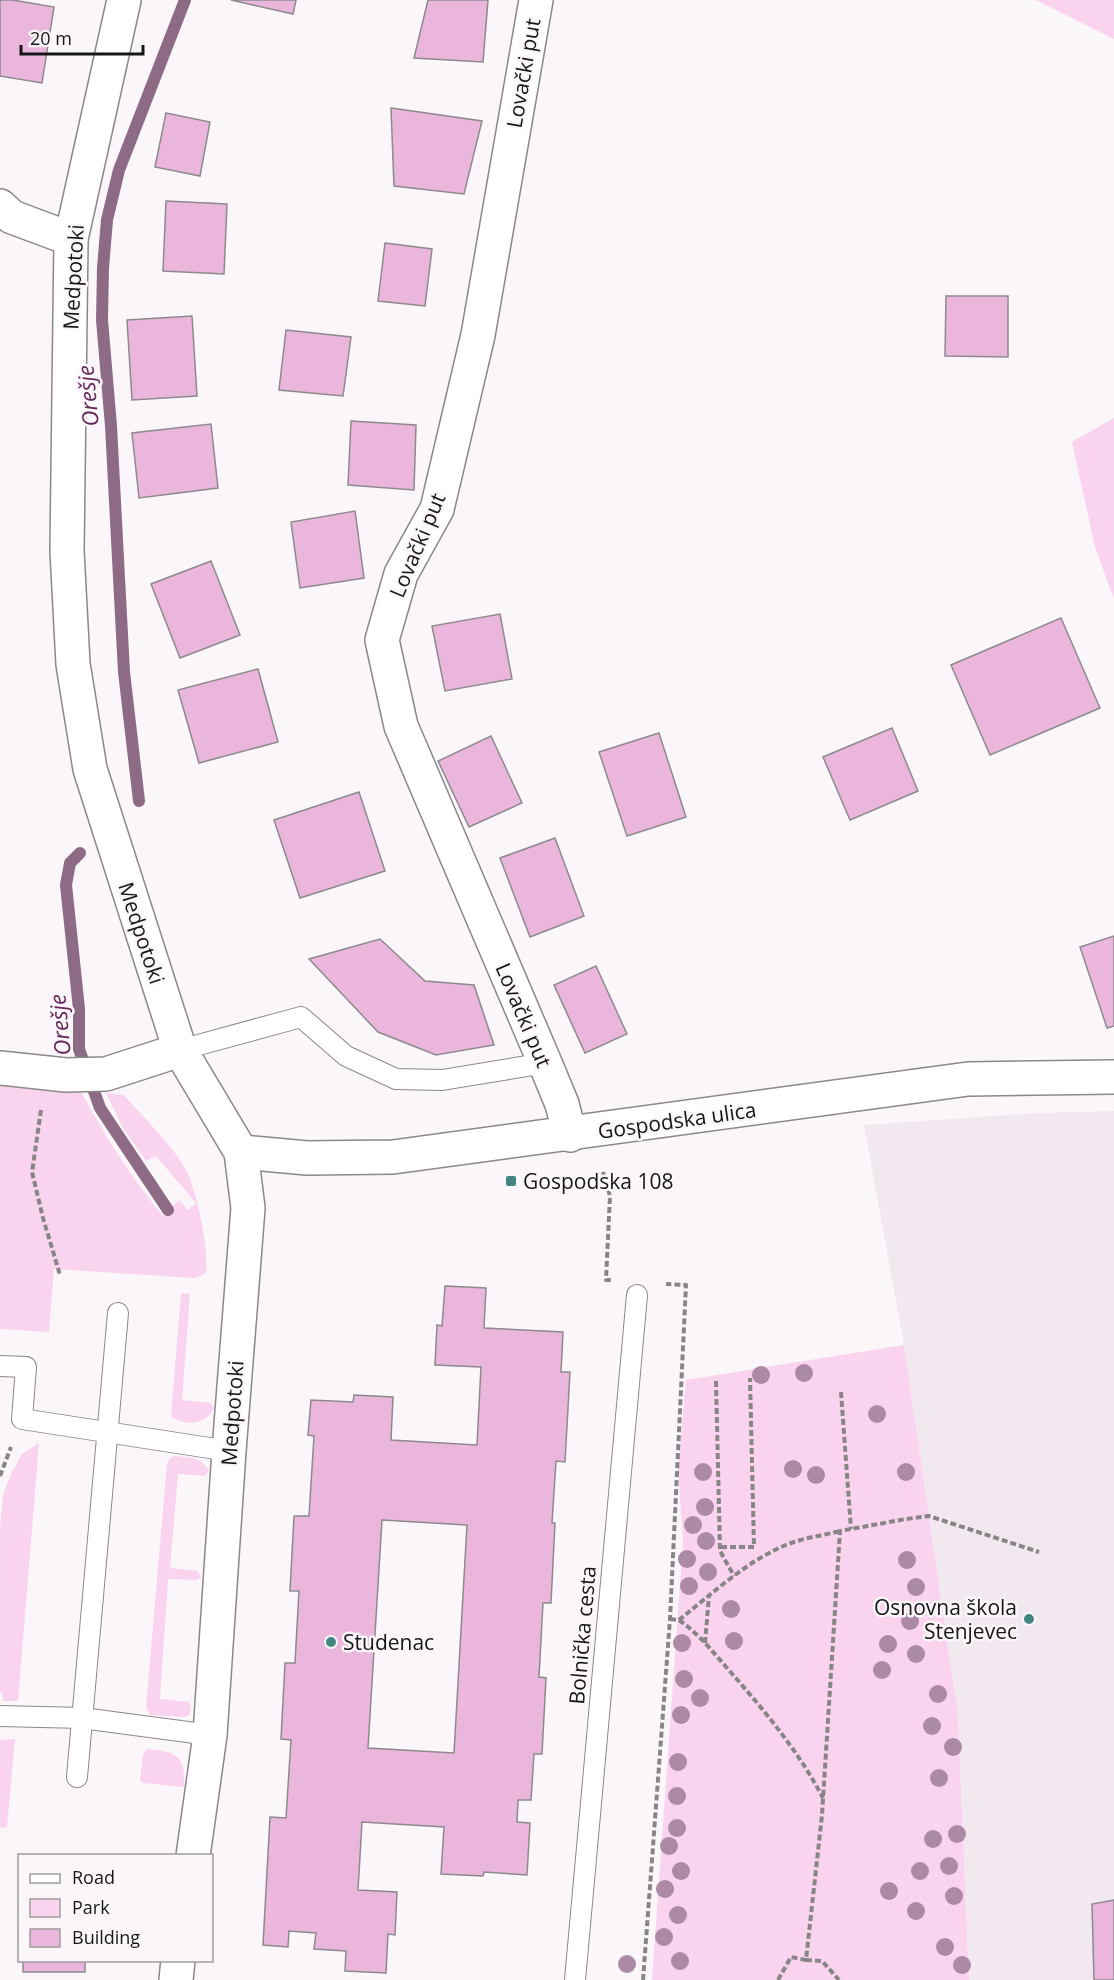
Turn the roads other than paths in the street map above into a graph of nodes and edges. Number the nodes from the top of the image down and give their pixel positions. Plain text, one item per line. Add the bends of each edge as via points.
1 (124, 0) edge
2 (536, 0) edge
3 (0, 206) edge
4 (71, 239) junction
5 (180, 1050) junction
6 (545, 1063) junction
7 (0, 1068) edge
8 (1114, 1077) edge
9 (570, 1135) junction
10 (241, 1152) junction
11 (637, 1295) dead end
12 (118, 1313) dead end
13 (0, 1365) edge
14 (106, 1432) junction
15 (229, 1451) junction
16 (0, 1716) edge
17 (82, 1718) junction
18 (210, 1735) junction
19 (77, 1777) dead end
20 (193, 1854) edge
21 (178, 1962) edge
22 (176, 1980) edge
23 (575, 1980) edge

1 - 4 street, Medpotoki
2 - 6 street, Lovački put via 478,335 440,497 401,574 382,640 401,726
3 - 4 street via 12,217
4 - 5 street, Medpotoki via 67,551 74,664 90,769
5 - 6 lane via 301,1017 346,1056 396,1079 442,1080
5 - 7 street via 106,1074
5 - 10 street, Medpotoki
6 - 9 street, Lovački put
8 - 9 street, Gospodska ulica via 968,1079
9 - 10 street, Gospodska ulica via 393,1157 307,1158
10 - 15 street, Medpotoki via 248,1208
11 - 23 lane, Bolnička cesta
12 - 14 lane
13 - 14 lane via 26,1367 22,1419
14 - 15 lane
14 - 17 lane
15 - 18 street, Medpotoki
16 - 17 lane
17 - 18 lane
17 - 19 lane
18 - 20 street, Medpotoki
21 - 22 street

